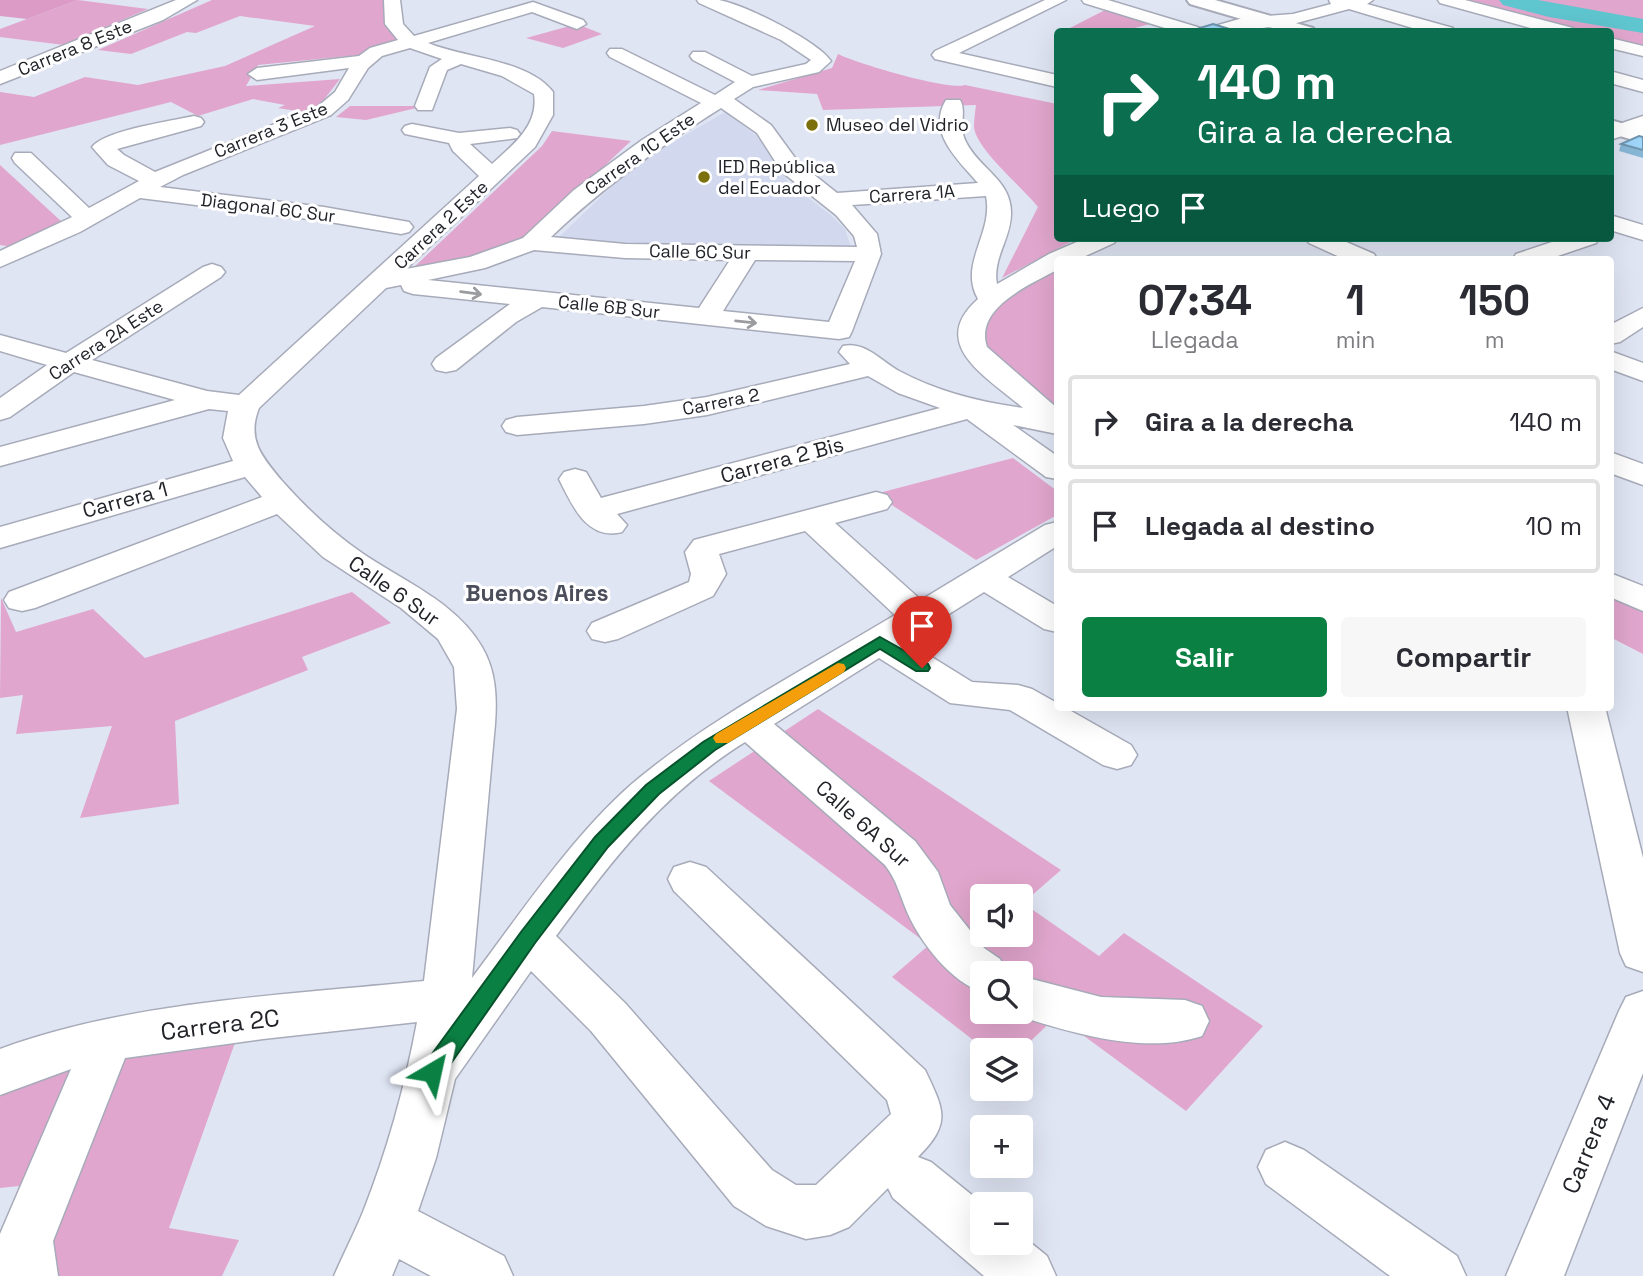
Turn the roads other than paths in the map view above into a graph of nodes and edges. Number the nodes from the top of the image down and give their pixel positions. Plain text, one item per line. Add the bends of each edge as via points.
1 (189, 0) edge
2 (392, 0) edge
3 (498, 0) edge
4 (705, 0) edge
5 (1058, 0) edge
6 (1090, 0) edge
7 (1188, 0) edge
8 (1446, 0) edge
9 (1208, 1) edge
10 (1349, 1) edge
11 (532, 4) edge
12 (1264, 21) junction
13 (577, 24) dead end
14 (1184, 28) edge
15 (1230, 28) edge
16 (1282, 28) edge
17 (1291, 28) edge
18 (1434, 28) edge
19 (1552, 28) edge
20 (403, 35) junction
21 (1614, 44) edge
22 (1643, 51) edge
23 (616, 53) dead end
24 (699, 56) dead end
25 (461, 57) junction
26 (362, 61) junction
27 (257, 74) dead end
28 (0, 78) edge
29 (1614, 78) edge
30 (1054, 80) edge
31 (749, 82) junction
32 (1643, 86) edge
33 (719, 102) junction
34 (953, 104) dead end
35 (425, 106) dead end
36 (194, 122) dead end
37 (412, 130) dead end
38 (510, 134) dead end
39 (459, 139) junction
40 (23, 158) dead end
41 (493, 176) junction
42 (144, 186) junction
43 (992, 188) junction
44 (832, 200) junction
45 (87, 219) junction
46 (401, 227) dead end
47 (1097, 242) edge
48 (1326, 242) edge
49 (1576, 242) edge
50 (532, 243) junction
51 (747, 253) junction
52 (869, 254) junction
53 (1065, 256) edge
54 (1358, 256) edge
55 (1534, 256) edge
56 (0, 260) edge
57 (1054, 261) edge
58 (614, 268) junction
59 (212, 272) dead end
60 (379, 282) junction
61 (992, 300) junction
62 (546, 301) junction
63 (1643, 316) edge
64 (706, 317) junction
65 (839, 331) junction
66 (1614, 334) edge
67 (0, 343) edge
68 (1614, 361) edge
69 (67, 363) junction
70 (446, 364) dead end
71 (872, 367) junction
72 (1643, 373) edge
73 (1005, 377) junction
74 (226, 402) junction
75 (972, 409) junction
76 (0, 411) edge
77 (1054, 421) edge
78 (1054, 424) edge
79 (517, 426) dead end
80 (1018, 429) junction
81 (0, 457) edge
82 (1614, 463) edge
83 (252, 466) junction
84 (1054, 467) edge
85 (1643, 476) edge
86 (575, 479) dead end
87 (282, 501) junction
88 (876, 502) dead end
89 (811, 519) junction
90 (1054, 534) edge
91 (0, 538) edge
92 (985, 578) junction
93 (1614, 585) edge
94 (22, 600) dead end
95 (1643, 600) edge
96 (919, 618) junction
97 (1054, 619) edge
98 (605, 631) dead end
99 (880, 642) junction
100 (1587, 711) edge
101 (748, 723) junction
102 (1117, 755) dead end
103 (690, 879) dead end
104 (528, 937) junction
105 (1643, 953) edge
106 (970, 963) edge
107 (445, 999) junction
108 (1033, 1001) edge
109 (1185, 1021) dead end
110 (1641, 1023) edge
111 (108, 1040) junction
112 (432, 1072) junction
113 (0, 1073) edge
114 (1285, 1167) dead end
115 (912, 1180) dead end
116 (388, 1225) junction
117 (970, 1228) edge
118 (1002, 1255) edge
119 (29, 1276) edge
120 (363, 1276) edge
121 (484, 1276) edge
122 (1027, 1276) edge
123 (1437, 1276) edge
124 (1535, 1276) edge

1 - 28 street, Carrera 8 Este
2 - 20 street via 392,17
3 - 20 street
4 - 31 street, Carrera 1C Este via 820,55 821,64 812,68
5 - 30 street via 941,55
6 - 14 street
7 - 12 main road
8 - 19 street
9 - 12 main road
10 - 12 street via 1293,19
10 - 18 street
11 - 13 street
11 - 20 street
12 - 15 street
12 - 16 main road
12 - 17 main road
20 - 25 street
20 - 26 street
21 - 22 street
23 - 33 street, Carrera 1A
24 - 31 street
25 - 35 street via 439,67
25 - 41 street, Carrera 2 Este via 530,81 545,99 533,136
26 - 27 street
26 - 42 street, Carrera 3 Este via 347,92 324,111
29 - 32 street
31 - 33 street, Carrera 1C Este
33 - 44 street, Carrera 1A via 764,130 790,167
33 - 50 street, Carrera 1C Este via 611,171
34 - 43 street via 953,136
36 - 42 street via 103,147
37 - 39 street
38 - 39 street
39 - 41 street via 460,147
40 - 45 street
41 - 60 street, Carrera 2 Este
42 - 45 street, Carrera 3 Este
42 - 46 street, Diagonal 6C Sur
43 - 44 street, Carrera 1A
43 - 61 street via 1000,215 983,280
44 - 52 street, Carrera 1A via 860,226
45 - 56 street, Carrera 3 Este
47 - 53 street
48 - 54 street
49 - 55 street
50 - 58 street, Calle 6C Sur
50 - 60 street, Carrera 1C Este via 476,263
51 - 52 street, Calle 6C Sur
51 - 58 street, Calle 6C Sur
51 - 64 street
52 - 65 street
57 - 61 street
58 - 62 street
59 - 69 street, Carrera 2A Este
60 -> 62 street, Calle 6B Sur
60 - 74 street, Carrera 2 Este
61 - 73 street via 972,321 969,342
62 - 64 street, Calle 6B Sur
62 - 70 street via 507,316
63 - 66 street
64 -> 65 street, Calle 6B Sur
65 - 71 street via 849,348
67 - 69 street
68 - 72 street
69 - 74 street
69 - 76 street, Carrera 2A Este
71 - 75 street
71 - 79 street, Carrera 2 via 707,406
73 - 77 street
73 - 80 street
74 - 81 street, Carrera 2 Este
74 - 83 street, Calle 6 Sur via 239,419 242,452
75 - 80 street
75 - 86 street, Carrera 2 Bis via 601,518
78 - 80 street
80 - 84 street
82 - 85 street
83 - 87 street, Calle 6 Sur
83 - 91 street, Carrera 1
87 - 94 street
87 - 107 street, Calle 6 Sur via 334,549 437,619 466,649 473,667 475,708 466,823
88 - 89 street
89 - 96 street
89 - 98 street via 706,547 702,552 709,580 701,589
90 - 92 street
92 - 96 street
92 - 97 street
93 - 95 street
96 - 99 street
99 - 101 street
99 - 102 street via 964,694 1018,698
100 - 105 street
101 - 104 street via 680,767 635,806
101 - 106 street, Calle 6A Sur via 900,853 916,872 930,913
103 - 104 street via 906,1086 917,1109 916,1124 830,1209 806,1213 785,1208 753,1188 608,1017
104 - 112 street
107 - 111 street, Carrera 2C
107 - 112 street, Calle 6 Sur
108 - 109 street via 1108,1019
110 - 124 street, Carrera 4
111 - 113 street, Carrera 2C via 22,1061
111 - 119 street via 25,1241
112 - 116 street, Calle 6 Sur
114 - 123 street
115 - 117 street
116 - 120 street, Calle 6 Sur
116 - 121 street
118 - 122 street

